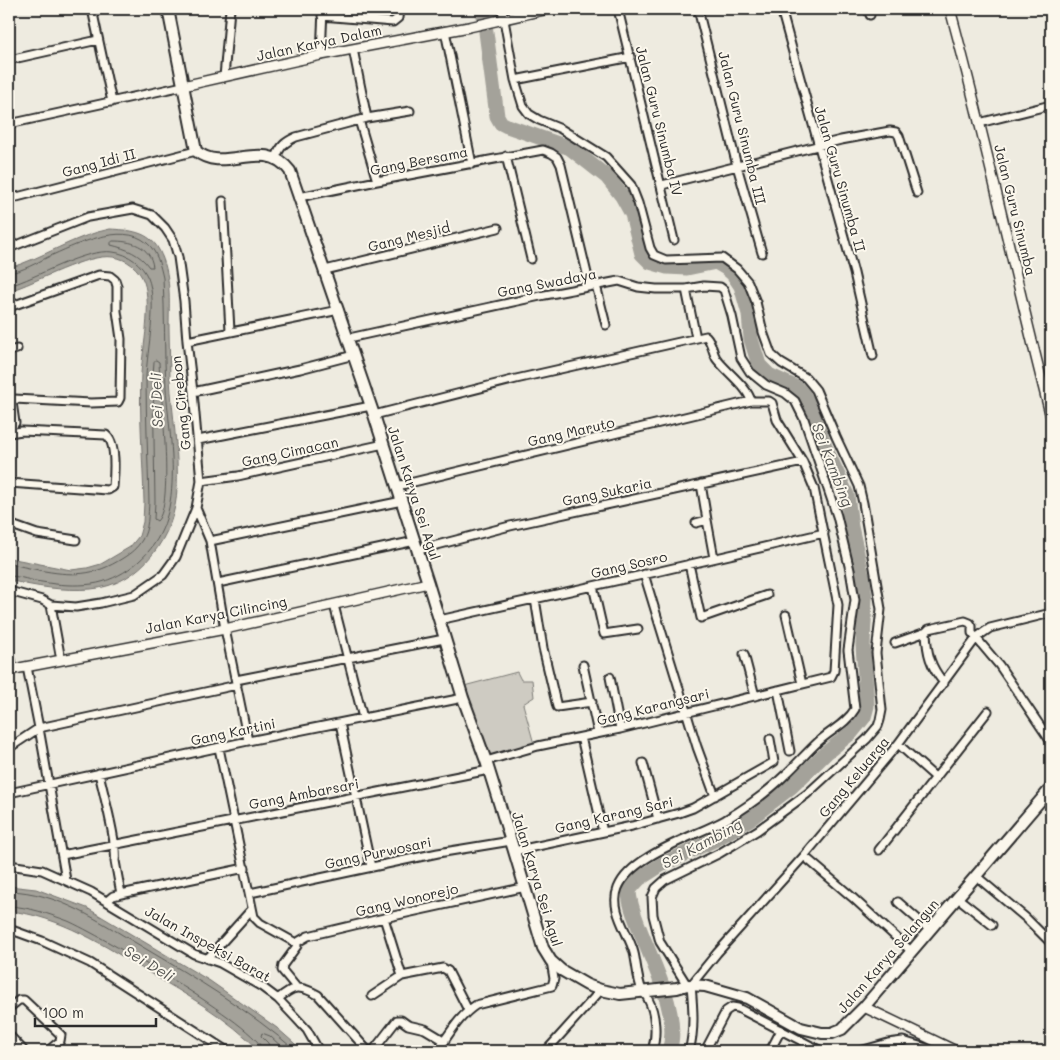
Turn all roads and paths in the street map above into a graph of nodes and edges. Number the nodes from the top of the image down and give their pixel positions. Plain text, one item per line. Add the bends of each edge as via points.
1 (92, 9) edge
2 (168, 9) edge
3 (230, 9) edge
4 (399, 9) edge
5 (502, 9) edge
6 (548, 9) edge
7 (618, 9) edge
8 (698, 9) edge
9 (781, 9) edge
10 (950, 9) edge
11 (323, 12) edge
12 (501, 20) junction
13 (445, 31) junction
14 (98, 40) junction
15 (353, 49) junction
16 (321, 55) junction
17 (631, 57) junction
18 (9, 60) edge
19 (224, 77) junction
20 (515, 80) junction
21 (183, 86) junction
22 (112, 102) junction
23 (1051, 105) edge
24 (410, 111) dead end
25 (367, 118) junction
26 (359, 120) junction
27 (979, 123) junction
28 (9, 124) edge
29 (818, 146) junction
30 (196, 150) junction
31 (506, 156) junction
32 (276, 158) junction
33 (472, 164) junction
34 (737, 166) junction
35 (377, 181) junction
36 (662, 185) junction
37 (917, 192) dead end
38 (299, 197) junction
39 (9, 199) edge
40 (223, 201) dead end
41 (498, 228) dead end
42 (674, 240) dead end
43 (9, 248) edge
44 (762, 253) dead end
45 (531, 259) dead end
46 (325, 270) junction
47 (593, 286) junction
48 (686, 288) junction
49 (9, 307) edge
50 (339, 310) junction
51 (606, 325) dead end
52 (230, 332) junction
53 (349, 338) junction
54 (696, 338) junction
55 (187, 341) junction
56 (17, 348) dead end
57 (9, 351) edge
58 (354, 355) junction
59 (872, 356) dead end
60 (1047, 384) edge
61 (193, 392) junction
62 (751, 401) junction
63 (373, 410) junction
64 (1051, 418) edge
65 (9, 428) edge
66 (9, 433) edge
67 (198, 440) junction
68 (384, 444) junction
69 (803, 462) junction
70 (201, 481) junction
71 (9, 483) edge
72 (700, 484) junction
73 (397, 486) junction
74 (402, 501) junction
75 (196, 508) junction
76 (707, 520) junction
77 (696, 523) dead end
78 (9, 524) edge
79 (824, 532) junction
80 (76, 540) dead end
81 (210, 541) junction
82 (416, 545) junction
83 (714, 558) junction
84 (689, 564) junction
85 (644, 574) junction
86 (218, 583) junction
87 (428, 583) junction
88 (593, 586) junction
89 (9, 591) edge
90 (768, 595) dead end
91 (535, 599) junction
92 (51, 605) junction
93 (334, 605) junction
94 (1051, 613) edge
95 (786, 615) dead end
96 (439, 620) junction
97 (225, 629) junction
98 (638, 629) dead end
99 (926, 632) junction
100 (976, 637) junction
101 (444, 639) junction
102 (895, 643) dead end
103 (9, 650) edge
104 (744, 654) dead end
105 (348, 657) junction
106 (61, 660) junction
107 (583, 665) dead end
108 (27, 667) junction
109 (11, 670) edge
110 (610, 677) dead end
111 (237, 682) junction
112 (802, 684) junction
113 (944, 684) junction
114 (778, 690) junction
115 (754, 696) junction
116 (463, 698) junction
117 (592, 702) junction
118 (988, 711) dead end
119 (686, 712) junction
120 (363, 718) junction
121 (340, 723) junction
122 (39, 728) junction
123 (620, 729) junction
124 (598, 733) junction
125 (581, 736) junction
126 (770, 738) dead end
127 (248, 741) junction
128 (1051, 742) edge
129 (898, 744) junction
130 (9, 748) edge
131 (219, 748) junction
132 (790, 751) dead end
133 (643, 763) dead end
134 (487, 766) junction
135 (99, 773) junction
136 (936, 777) junction
137 (48, 784) junction
138 (1051, 788) edge
139 (9, 793) edge
140 (356, 796) junction
141 (715, 796) junction
142 (658, 819) junction
143 (235, 820) junction
144 (603, 832) junction
145 (114, 844) junction
146 (513, 846) junction
147 (879, 850) dead end
148 (62, 855) junction
149 (804, 856) junction
150 (9, 865) edge
151 (245, 868) junction
152 (371, 868) junction
153 (976, 876) junction
154 (66, 880) junction
155 (526, 886) junction
156 (250, 893) junction
157 (121, 894) junction
158 (958, 898) junction
159 (107, 901) junction
160 (898, 902) dead end
161 (252, 909) junction
162 (384, 918) junction
163 (992, 925) dead end
164 (9, 929) edge
165 (930, 930) junction
166 (296, 943) junction
167 (1051, 943) edge
168 (911, 952) junction
169 (207, 959) junction
170 (551, 961) junction
171 (402, 976) junction
172 (685, 986) junction
173 (296, 987) junction
174 (601, 990) junction
175 (644, 991) junction
176 (372, 996) dead end
177 (278, 999) junction
178 (864, 1007) junction
179 (9, 1008) edge
180 (468, 1010) junction
181 (781, 1030) junction
182 (9, 1035) edge
183 (445, 1041) junction
184 (548, 1050) edge
185 (24, 1051) edge
186 (48, 1051) edge
187 (227, 1051) edge
188 (319, 1051) edge
189 (368, 1051) edge
190 (373, 1051) edge
191 (437, 1051) edge
192 (652, 1051) edge
193 (689, 1051) edge
194 (705, 1051) edge
195 (770, 1051) edge
196 (821, 1051) edge
197 (860, 1051) edge
198 (936, 1051) edge
199 (956, 1051) edge

1 - 14 street
2 - 21 main road
3 - 19 street
4 - 11 street via 398,18 393,22
5 - 12 street
6 - 12 street, Jalan Karya Dalam
7 - 17 street, Jalan Guru Sinumba IV
8 - 34 street, Jalan Guru Sinumba III
9 - 29 street, Jalan Guru Sinumba II
10 - 27 street, Jalan Guru Sinumba
11 - 16 street
12 - 13 street, Jalan Karya Dalam
12 - 20 street
13 - 15 street, Jalan Karya Dalam
13 - 33 street
14 - 18 street
14 - 22 street
15 - 16 street, Jalan Karya Dalam
15 - 25 street
16 - 19 street, Jalan Karya Dalam
17 - 20 street
17 - 36 street, Jalan Guru Sinumba IV
19 - 21 street, Jalan Karya Dalam
20 - 172 street via 523,106 529,114 606,157 631,185 654,255 666,260 722,258 737,269 748,282 756,302 771,354 806,378 816,390 860,486 881,609 876,653 882,710 878,726 807,794 758,830 656,888 652,897 653,915 660,942
21 - 22 street
21 - 30 main road
22 - 28 street
23 - 27 street
24 - 25 street
25 - 26 street
26 - 32 street via 287,141
26 - 35 street
27 - 60 street, Jalan Guru Sinumba
29 - 34 street
29 - 37 street via 887,131 896,132
29 - 59 street, Jalan Guru Sinumba II via 854,273
30 - 32 main road via 203,157 219,159
30 - 39 street, Gang Idi II
31 - 33 street, Gang Bersama
31 - 45 street
31 - 47 street, Gang Bersama via 543,150 557,157
32 - 38 main road, Jalan Karya Sei Agul via 290,171
33 - 35 street, Gang Bersama
34 - 36 street
34 - 44 street, Jalan Guru Sinumba III
35 - 38 street, Gang Bersama
36 - 42 street, Jalan Guru Sinumba IV
38 - 46 main road, Jalan Karya Sei Agul
40 - 52 street
41 - 46 street, Gang Mesjid
43 - 55 street, Gang Cirebon via 88,217 133,209 152,215 165,228 176,248
46 - 50 main road, Jalan Karya Sei Agul
47 - 48 street, Gang Swadaya via 619,281 656,289
47 - 51 street
47 - 53 street, Gang Swadaya
48 - 54 street
48 - 175 street, Gang Swadaya via 722,288 741,358 750,372 766,385 795,401 804,419 837,516 850,570 855,600 848,650 854,709 851,716 818,742 785,776 743,809 654,854 625,876 615,900
49 - 65 street via 99,276 110,276 117,286 121,339 118,402 14,399 14,423
50 - 52 street
50 - 53 main road, Jalan Karya Sei Agul
52 - 55 street
53 - 58 main road, Jalan Karya Sei Agul
54 - 62 street via 708,338 716,358
54 - 63 street
55 - 61 street, Gang Cirebon
56 - 57 street
58 - 61 street
58 - 63 main road, Jalan Karya Sei Agul
60 - 64 street, Jalan Guru Sinumba
61 - 67 street, Gang Cirebon
62 - 69 street via 770,401 777,420
62 - 73 street, Gang Maruto
63 - 67 street
63 - 68 main road, Jalan Karya Sei Agul
66 - 71 street via 106,435 113,443 114,478 113,487 108,490
67 - 70 street, Gang Cirebon
68 - 70 street, Gang Cimacan
68 - 73 main road, Jalan Karya Sei Agul
69 - 72 street, Gang Sukaria
69 - 79 street via 814,488
70 - 75 street, Gang Cirebon
72 - 76 street
72 - 82 street, Gang Sukaria
73 - 74 main road, Jalan Karya Sei Agul
74 - 81 street
74 - 82 main road, Jalan Karya Sei Agul
75 - 81 street
75 - 92 street, Gang Cirebon via 176,557 163,575 134,595 76,607
76 - 77 street
76 - 83 street
78 - 80 street via 37,534
79 - 83 street, Gang Sosro
79 - 112 street, Gang Karangsari via 838,614 834,671 827,679
81 - 86 street
82 - 86 street, Gang Sukaria
82 - 87 main road, Jalan Karya Sei Agul
83 - 84 street, Gang Sosro
84 - 85 street, Gang Sosro
84 - 90 street via 701,618
85 - 88 street, Gang Sosro
85 - 119 street
86 - 97 street
87 - 93 street, Jalan Karya Cilincing
87 - 96 main road, Jalan Karya Sei Agul
88 - 91 street, Gang Sosro
88 - 98 street via 604,634
89 - 92 street, Gang Cirebon
91 - 96 street, Gang Sosro
91 - 117 street via 557,707
92 - 106 street
93 - 97 street, Jalan Karya Cilincing
93 - 105 street
94 - 100 street, Gang Keluarga via 990,628
95 - 112 street
96 - 101 main road, Jalan Karya Sei Agul
97 - 106 street, Jalan Karya Cilincing
97 - 111 street
99 - 100 street via 965,621 970,623
99 - 102 street
99 - 113 street via 934,671
100 - 113 street, Gang Keluarga
100 - 128 street
101 - 105 street
101 - 116 main road, Jalan Karya Sei Agul
103 - 109 street
104 - 115 street
105 - 111 street
105 - 120 street
106 - 108 street, Jalan Karya Cilincing
107 - 117 street
108 - 109 street, Jalan Karya Cilincing
108 - 122 street
110 - 123 street
111 - 122 street
111 - 127 street
112 - 114 street, Gang Karangsari
113 - 129 street, Gang Keluarga
114 - 115 street, Gang Karangsari
114 - 132 street
115 - 119 street, Gang Karangsari
116 - 120 street, Gang Kartini
116 - 134 main road, Jalan Karya Sei Agul
117 - 124 street
118 - 136 street
119 - 123 street, Gang Karangsari
119 - 141 street
120 - 121 street, Gang Kartini
121 - 127 street, Gang Kartini
121 - 140 street
122 - 130 street
122 - 137 street
123 - 124 street, Gang Karangsari
124 - 125 street, Gang Karangsari
125 - 134 street, Gang Karangsari via 538,746
125 - 144 street
126 - 141 street, Gang Karang Sari via 774,762
127 - 131 street, Gang Kartini
129 - 136 street
129 - 149 street, Gang Keluarga
131 - 135 street, Gang Kartini
131 - 143 street
133 - 142 street
134 - 140 street, Gang Ambarsari
134 - 146 main road, Jalan Karya Sei Agul
135 - 137 street, Gang Kartini
135 - 145 street
136 - 147 street
137 - 139 street, Gang Kartini
137 - 148 street
138 - 153 main road, Jalan Karya Selangun
140 - 143 street, Gang Ambarsari
140 - 152 street
141 - 142 street, Gang Karang Sari via 694,808
142 - 144 street, Gang Karang Sari
143 - 145 street, Gang Ambarsari
143 - 151 street
144 - 146 street, Gang Karang Sari
145 - 148 street, Gang Ambarsari
145 - 157 street
146 - 152 street, Gang Purwosari via 438,853
146 - 155 main road, Jalan Karya Sei Agul
148 - 154 street
149 - 168 street
149 - 172 street, Gang Keluarga
150 - 154 street, Jalan Inspeksi Barat via 42,870
151 - 156 street
151 - 157 street
152 - 156 street, Gang Purwosari
153 - 158 main road, Jalan Karya Selangun
153 - 167 street
154 - 159 street, Jalan Inspeksi Barat
155 - 162 street, Gang Wonorejo
155 - 170 main road, Jalan Karya Sei Agul via 542,948
156 - 161 street
157 - 159 street
158 - 163 street
158 - 165 main road, Jalan Karya Selangun
159 - 169 street, Jalan Inspeksi Barat
160 - 165 street
161 - 166 street via 260,923
161 - 169 street
162 - 166 street, Gang Wonorejo via 308,936
162 - 171 street
164 - 187 street via 90,963
165 - 168 main road, Jalan Karya Selangun
166 - 173 street via 282,970
168 - 178 main road, Jalan Karya Selangun
169 - 177 street, Jalan Inspeksi Barat via 262,986
170 - 174 main road, Jalan Karya Sei Agul via 573,978
170 - 180 street via 552,986 476,1005
171 - 176 street
171 - 180 street via 446,969
172 - 175 main road, Jalan Karya Selangun
172 - 178 main road, Jalan Karya Selangun via 705,986 747,998 801,1028 822,1033 832,1034 842,1029
172 - 193 street via 693,1004 693,1039
173 - 177 street
173 - 189 street via 318,995
174 - 175 main road, Jalan Karya Sei Agul via 620,994
174 - 184 street
175 - 192 street via 652,1009 656,1036
177 - 188 street, Jalan Inspeksi Barat via 307,1030
178 - 199 street
179 - 186 street via 24,1000 61,1035 60,1041
180 - 183 street
181 - 194 street via 732,1007 726,1011
181 - 195 street
181 - 196 street
182 - 185 street
183 - 190 street via 425,1028 397,1020
183 - 191 street
197 - 198 street via 904,1041

